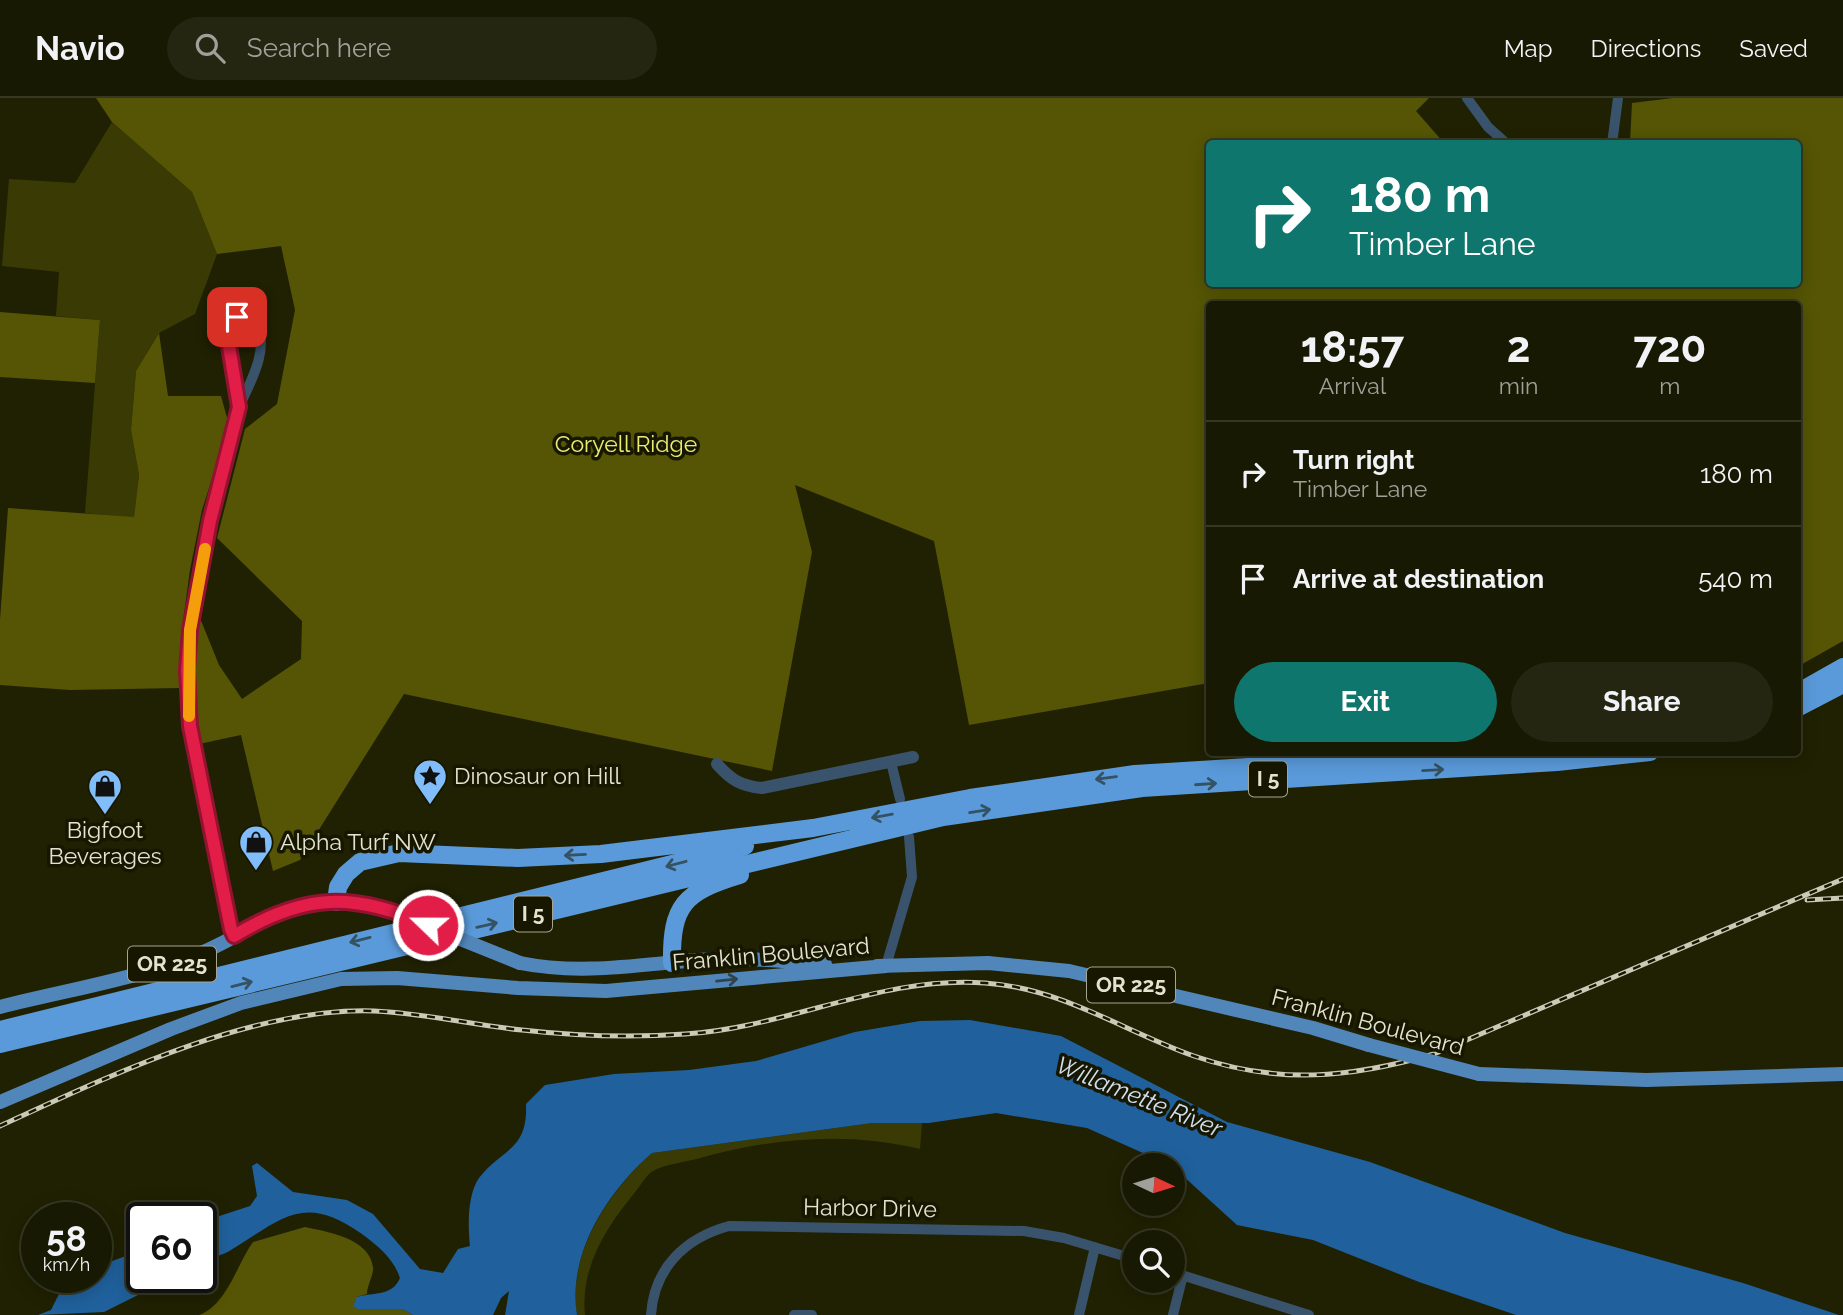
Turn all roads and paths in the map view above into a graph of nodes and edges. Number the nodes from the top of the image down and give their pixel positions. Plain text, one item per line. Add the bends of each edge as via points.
1 (1467, 98) edge
2 (1618, 98) edge
3 (1503, 140) edge
4 (1613, 140) edge
5 (239, 407) junction
6 (1843, 667) edge
7 (1843, 684) edge
8 (1801, 691) edge
9 (1801, 706) edge
10 (1427, 756) edge
11 (1613, 756) edge
12 (913, 757) dead end
13 (891, 762) junction
14 (717, 764) dead end
15 (900, 799) dead end
16 (813, 828) junction
17 (889, 829) junction
18 (909, 837) dead end
19 (337, 902) junction
20 (234, 936) junction
21 (672, 963) junction
22 (886, 966) junction
23 (659, 987) junction
24 (0, 1007) edge
25 (0, 1030) edge
26 (0, 1044) edge
27 (1843, 1074) edge
28 (0, 1102) edge
29 (1095, 1247) junction
30 (1122, 1255) edge
31 (1185, 1276) edge
32 (1179, 1293) edge
33 (1276, 1310) edge
34 (651, 1315) edge
35 (794, 1315) edge
36 (812, 1315) edge
37 (1079, 1315) edge
38 (1174, 1315) edge
39 (1309, 1315) edge

1 - 3 street
2 - 4 street
5 - 5 street via 227,334 232,320 246,316 256,321 261,343 257,368
5 - 20 street via 210,521 187,670 190,726
6 - 8 highway
7 - 9 highway
10 -> 16 highway, I 5 via 1135,774 970,798
17 -> 11 highway, I 5 via 1044,800 1142,788
12 - 13 street
13 - 14 street via 762,788 730,779
13 - 15 street
16 -> 19 highway via 601,854 378,856 360,862 346,874 338,887
16 -> 25 highway, I 5
17 - 21 highway via 699,891 687,900 672,926
26 -> 17 highway, I 5
18 - 22 street, Franklin Boulevard via 912,877
19 - 20 main road, OR 225 via 285,910
19 - 21 main road, OR 225, bridge via 381,907 520,963 565,970
20 - 24 main road, OR 225 via 176,963
21 - 22 main road, Franklin Boulevard / OR 225 via 739,958
21 - 23 main road, Franklin Boulevard via 669,979
23 -> 22 main road, Franklin Boulevard
22 - 27 main road, Franklin Boulevard / OR 225, bridge via 988,963 1066,971 1313,1028 1479,1074 1646,1080
23 - 28 main road, Franklin Boulevard via 606,991 397,978 341,979 241,1003
29 - 30 street, Harbor Drive
29 - 34 street, Harbor Drive via 1024,1231 729,1226 709,1231 676,1254 654,1291
29 - 37 street
31 - 33 street
32 - 38 street
33 - 39 street
35 - 36 street

